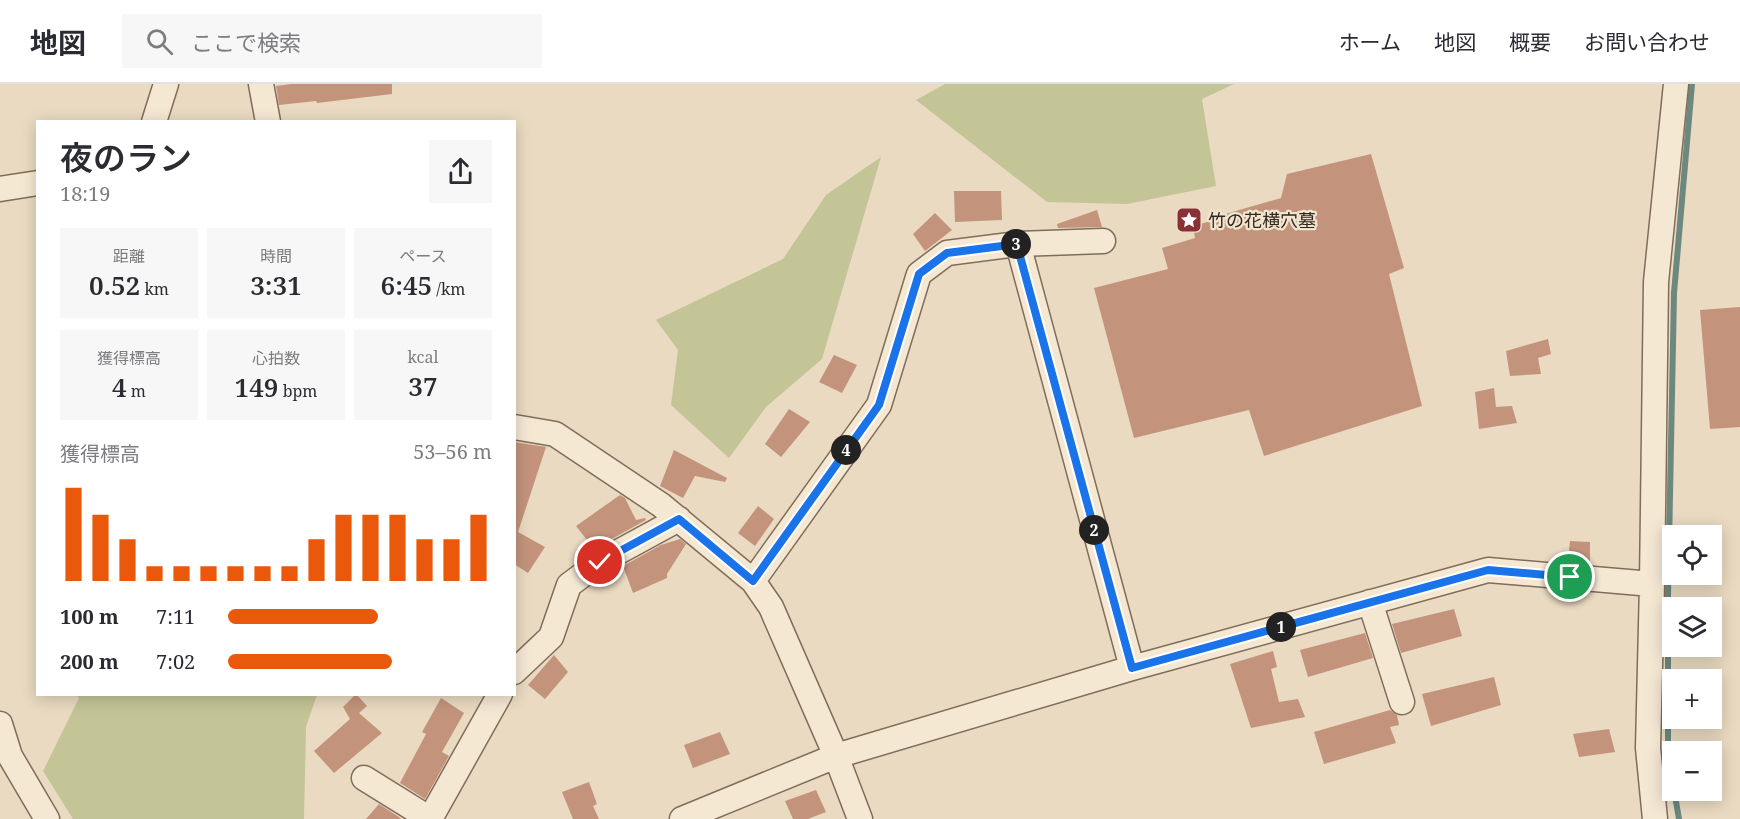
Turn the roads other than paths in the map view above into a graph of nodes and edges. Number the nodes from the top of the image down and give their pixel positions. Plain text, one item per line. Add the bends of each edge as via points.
1 (166, 84) edge
2 (261, 84) edge
3 (1676, 84) edge
4 (155, 120) edge
5 (268, 120) edge
6 (36, 183) edge
7 (0, 189) edge
8 (1103, 241) dead end
9 (1018, 244) junction
10 (516, 427) edge
11 (679, 519) junction
12 (753, 581) junction
13 (1652, 584) junction
14 (1370, 602) junction
15 (1132, 668) junction
16 (516, 670) edge
17 (500, 696) edge
18 (1402, 702) dead end
19 (0, 724) edge
20 (836, 756) junction
21 (364, 778) dead end
22 (47, 819) edge
23 (430, 819) edge
24 (682, 819) edge
25 (860, 819) edge
26 (1655, 819) edge

1 - 4 street
2 - 5 street
3 - 13 street via 1656,282
6 - 7 street
8 - 9 street
9 - 12 street via 947,253 919,274 879,405
9 - 15 street
10 - 11 street via 555,435
11 - 12 street
11 - 16 street via 600,562 570,585 551,637
12 - 20 street via 771,607
13 - 14 street via 1488,570
13 - 26 street via 1648,748
14 - 15 street
14 - 18 street
15 - 20 street
17 - 23 street
19 - 22 street via 10,756
20 - 24 street
20 - 25 street
21 - 23 street

